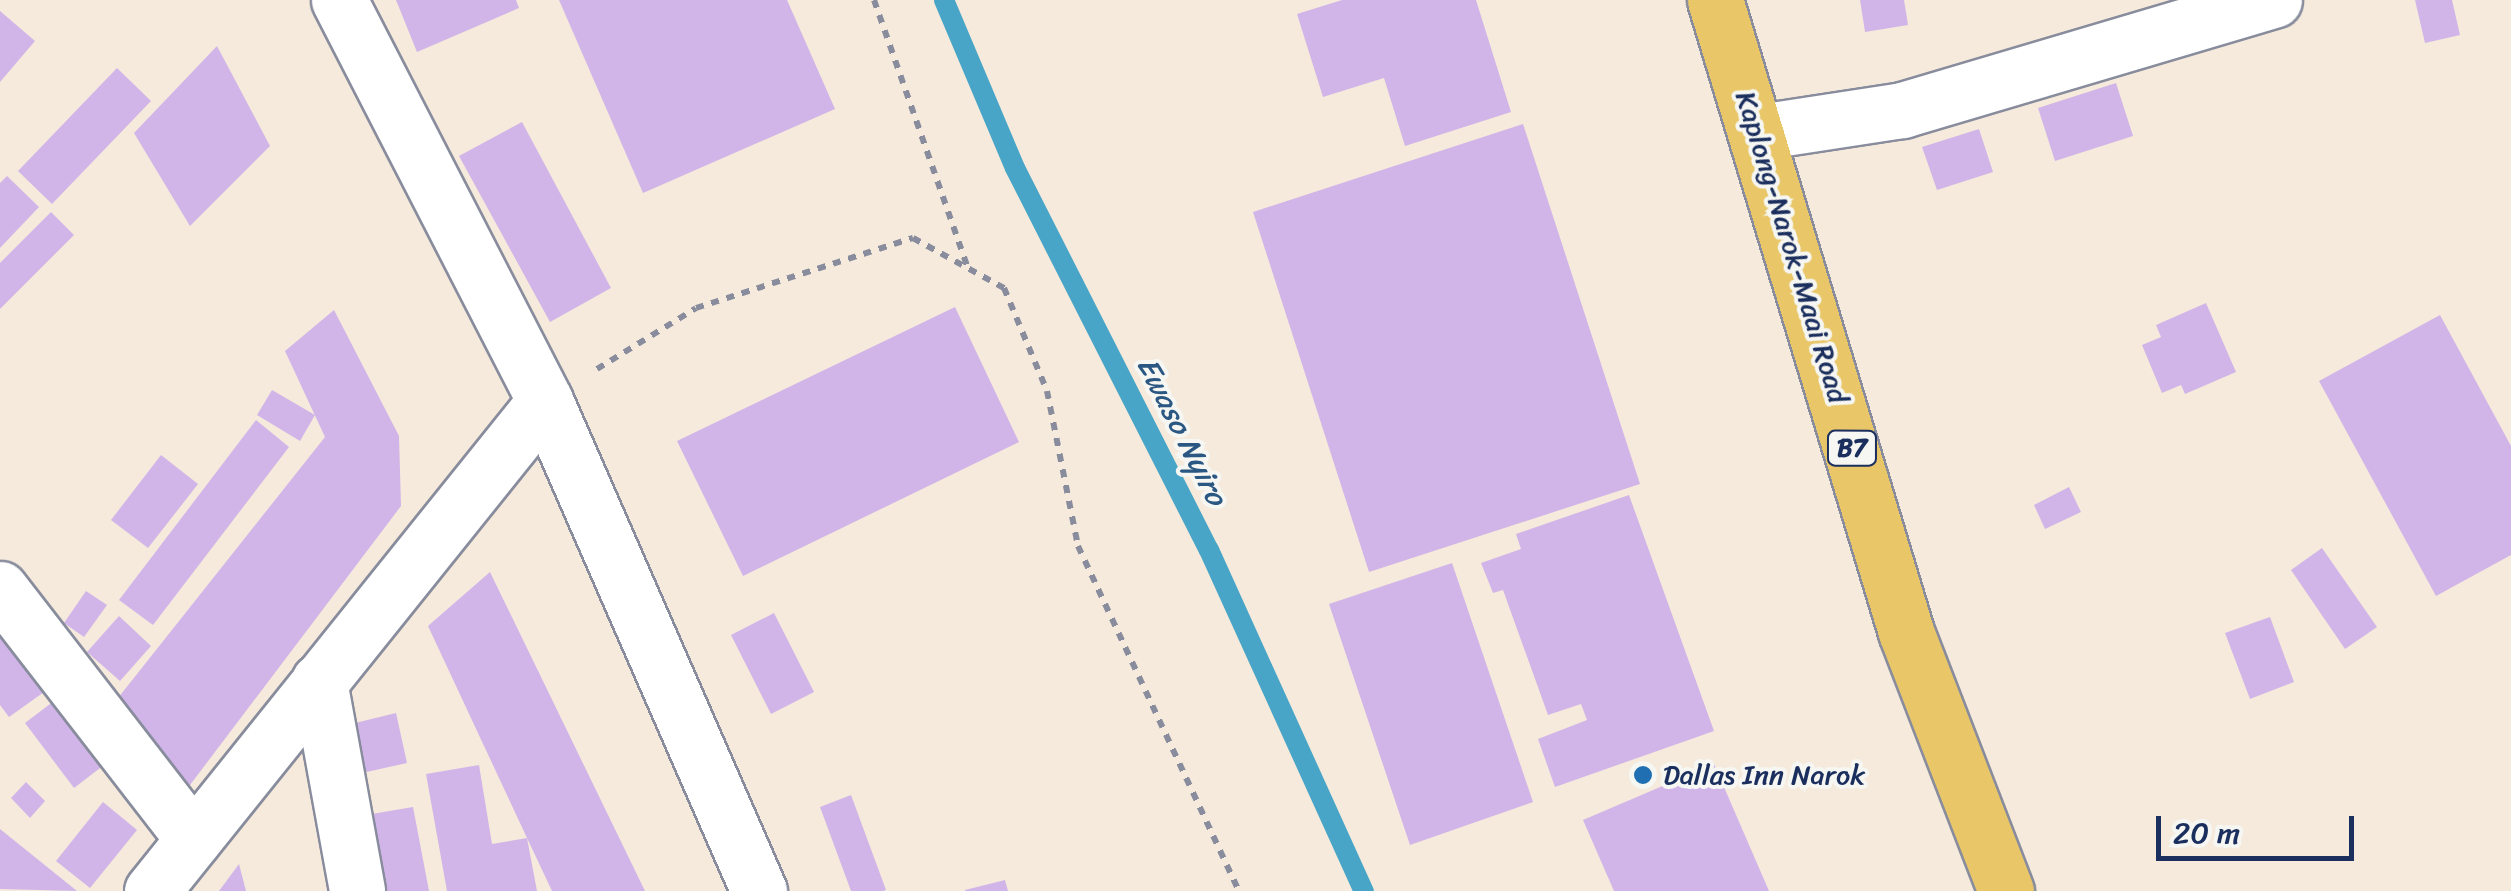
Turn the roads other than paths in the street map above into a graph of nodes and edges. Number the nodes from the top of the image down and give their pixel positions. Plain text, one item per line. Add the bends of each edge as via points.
1 (340, 0) edge
2 (1715, 0) edge
3 (2274, 0) edge
4 (1759, 132) junction
5 (544, 401) junction
6 (0, 589) edge
7 (319, 681) junction
8 (193, 839) junction
9 (152, 891) edge
10 (357, 891) edge
11 (759, 891) edge
12 (2006, 891) edge

1 - 5 street
2 - 4 highway, Kaplong-Narok-Maai Road / B7
3 - 4 street via 1902,110
4 - 12 highway, Kaplong-Narok-Maai Road / B7 via 1906,632
5 - 7 street
5 - 11 street
6 - 8 street
7 - 8 street
7 - 10 street
8 - 9 street

